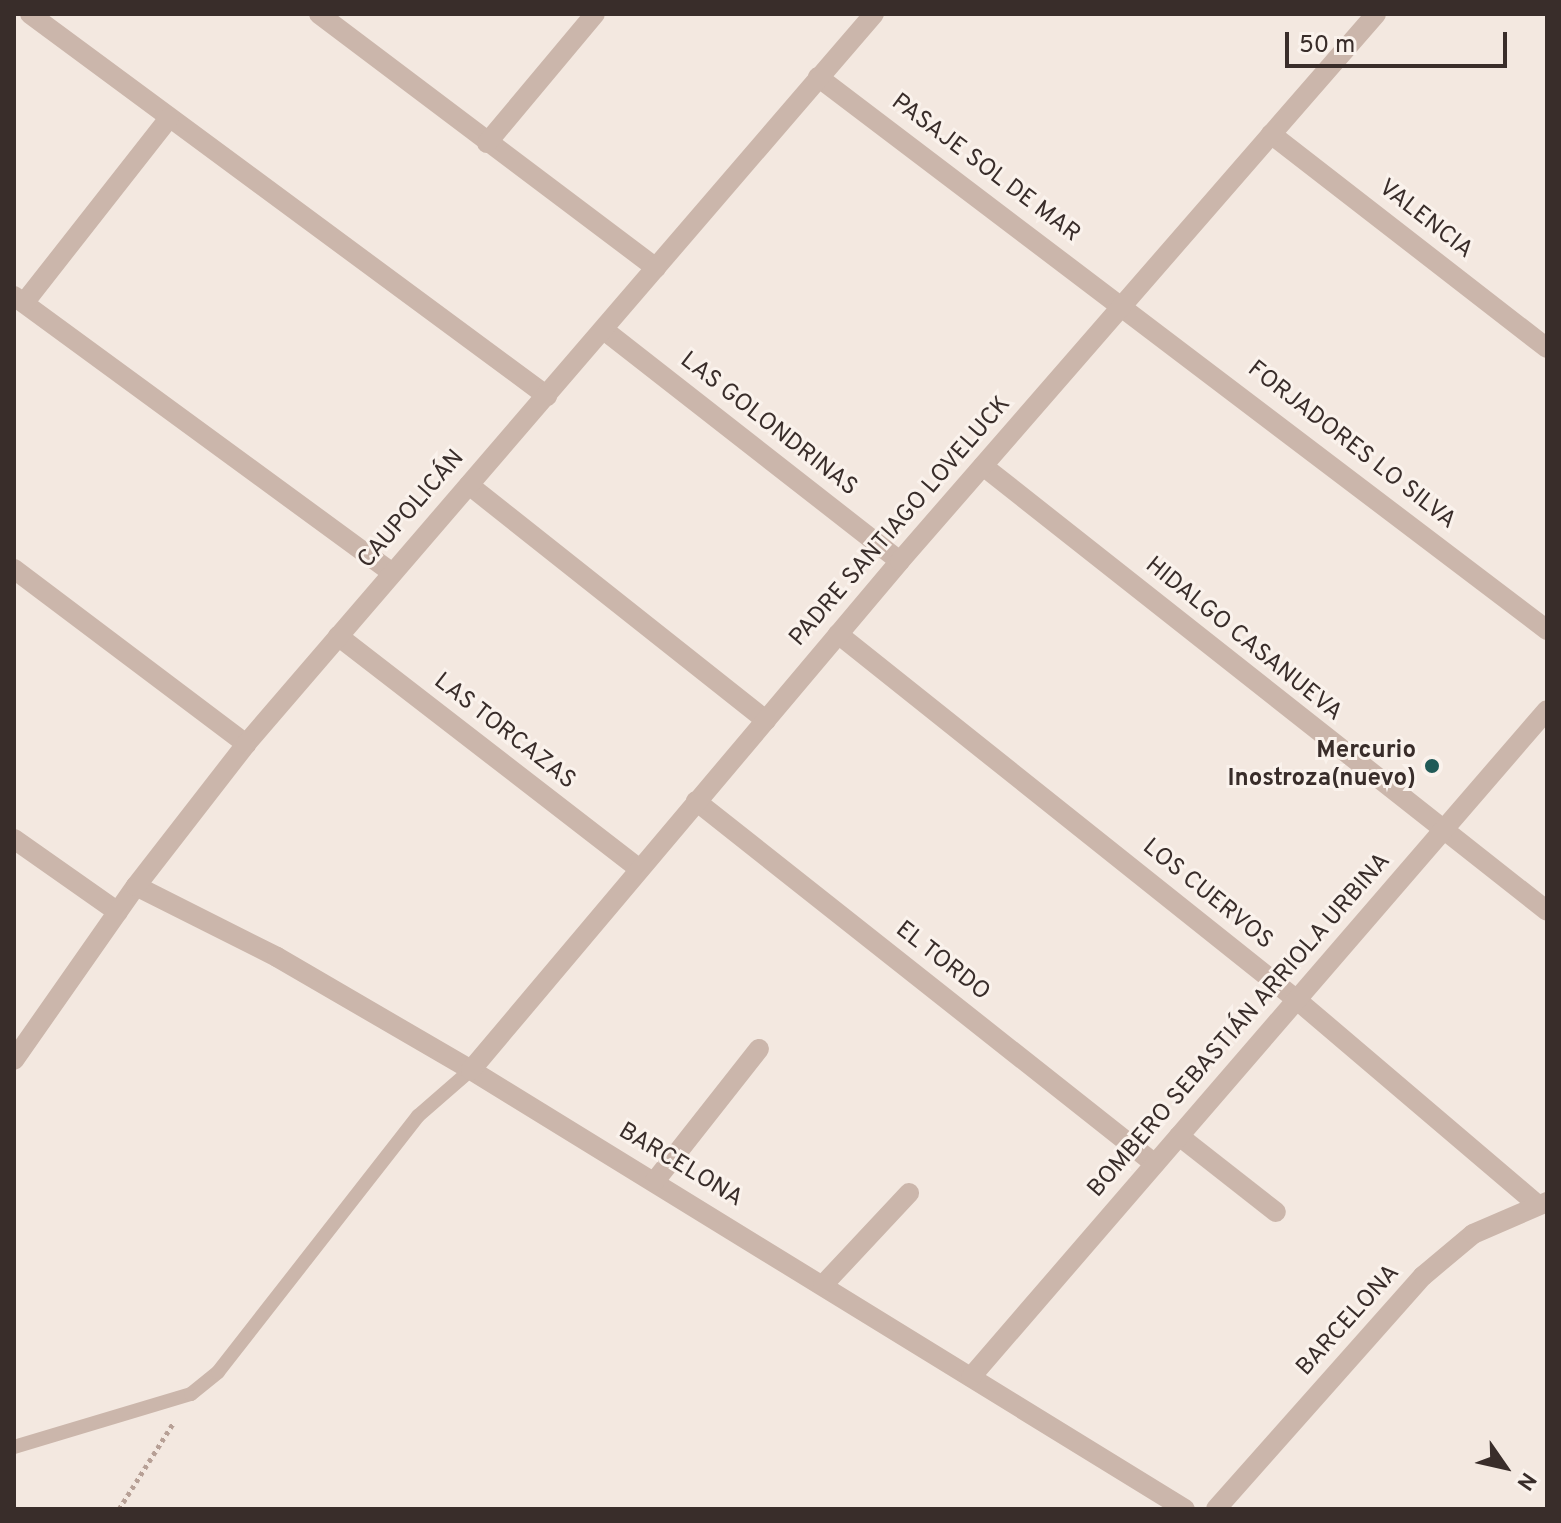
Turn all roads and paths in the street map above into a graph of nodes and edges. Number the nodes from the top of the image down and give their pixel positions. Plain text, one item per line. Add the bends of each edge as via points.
1 (30, 14) edge
2 (319, 14) edge
3 (595, 14) edge
4 (874, 14) edge
5 (1376, 14) edge
6 (818, 77) junction
7 (169, 118) junction
8 (1271, 134) junction
9 (487, 143) junction
10 (656, 268) junction
11 (19, 300) edge
12 (1122, 303) junction
13 (604, 330) junction
14 (1547, 348) edge
15 (547, 396) junction
16 (983, 466) junction
17 (469, 485) junction
18 (900, 561) junction
19 (14, 569) edge
20 (392, 573) junction
21 (1547, 630) edge
22 (838, 634) junction
23 (338, 636) junction
24 (1547, 710) edge
25 (766, 720) junction
26 (246, 744) junction
27 (696, 801) junction
28 (1442, 831) junction
29 (14, 839) edge
30 (639, 869) junction
31 (136, 886) junction
32 (1547, 911) edge
33 (118, 912) junction
34 (1297, 1000) junction
35 (759, 1049) dead end
36 (14, 1060) edge
37 (471, 1070) junction
38 (1179, 1136) junction
39 (1155, 1164) junction
40 (655, 1181) junction
41 (909, 1193) dead end
42 (1542, 1204) edge
43 (1276, 1212) dead end
44 (823, 1285) junction
45 (971, 1377) junction
46 (191, 1394) junction
47 (14, 1447) edge
48 (119, 1509) edge
49 (1185, 1509) edge
50 (1216, 1509) edge

1 - 7 street
2 - 9 street
3 - 9 street
4 - 6 street, CAUPOLICÁN
5 - 8 street, PADRE SANTIAGO LOVELUCK
6 - 10 street, CAUPOLICÁN
6 - 12 street, PASAJE SOL DE MAR
7 - 11 street
7 - 15 street
8 - 12 street, PADRE SANTIAGO LOVELUCK
8 - 14 street, VALENCIA
9 - 10 street
10 - 13 street, CAUPOLICÁN
11 - 20 street
12 - 16 street, PADRE SANTIAGO LOVELUCK
12 - 21 street, FORJADORES LO SILVA
13 - 15 street, CAUPOLICÁN
13 - 18 street, LAS GOLONDRINAS
15 - 17 street, CAUPOLICÁN
16 - 18 street, PADRE SANTIAGO LOVELUCK
16 - 28 street, HIDALGO CASANUEVA
17 - 20 street, CAUPOLICÁN
17 - 25 street
18 - 22 street, PADRE SANTIAGO LOVELUCK
19 - 26 street
20 - 23 street, CAUPOLICÁN
22 - 25 street, PADRE SANTIAGO LOVELUCK
22 - 34 street, LOS CUERVOS
23 - 26 street, CAUPOLICÁN
23 - 30 street, LAS TORCAZAS
24 - 28 street, BOMBERO SEBASTIÁN ARRIOLA URBINA
25 - 27 street, PADRE SANTIAGO LOVELUCK
26 - 31 street, CAUPOLICÁN
27 - 30 street, PADRE SANTIAGO LOVELUCK
27 - 39 street, EL TORDO
28 - 32 street, HIDALGO CASANUEVA
28 - 34 street, BOMBERO SEBASTIÁN ARRIOLA URBINA
29 - 33 street
30 - 37 street, PADRE SANTIAGO LOVELUCK
31 - 33 street, CAUPOLICÁN
31 - 37 street, BARCELONA via 277,957
33 - 36 street, CAUPOLICÁN
34 - 38 street, BOMBERO SEBASTIÁN ARRIOLA URBINA
34 - 42 street, LOS CUERVOS
35 - 40 street
37 - 40 street, BARCELONA
37 - 46 lane via 418,1116 242,1345
38 - 39 street, BOMBERO SEBASTIÁN ARRIOLA URBINA
38 - 43 street
39 - 45 street, BOMBERO SEBASTIÁN ARRIOLA URBINA
40 - 44 street, BARCELONA
41 - 44 street
42 - 50 street, BARCELONA via 1473,1234 1423,1276
44 - 45 street, BARCELONA
45 - 49 street, BARCELONA
46 - 47 lane
46 - 48 path

